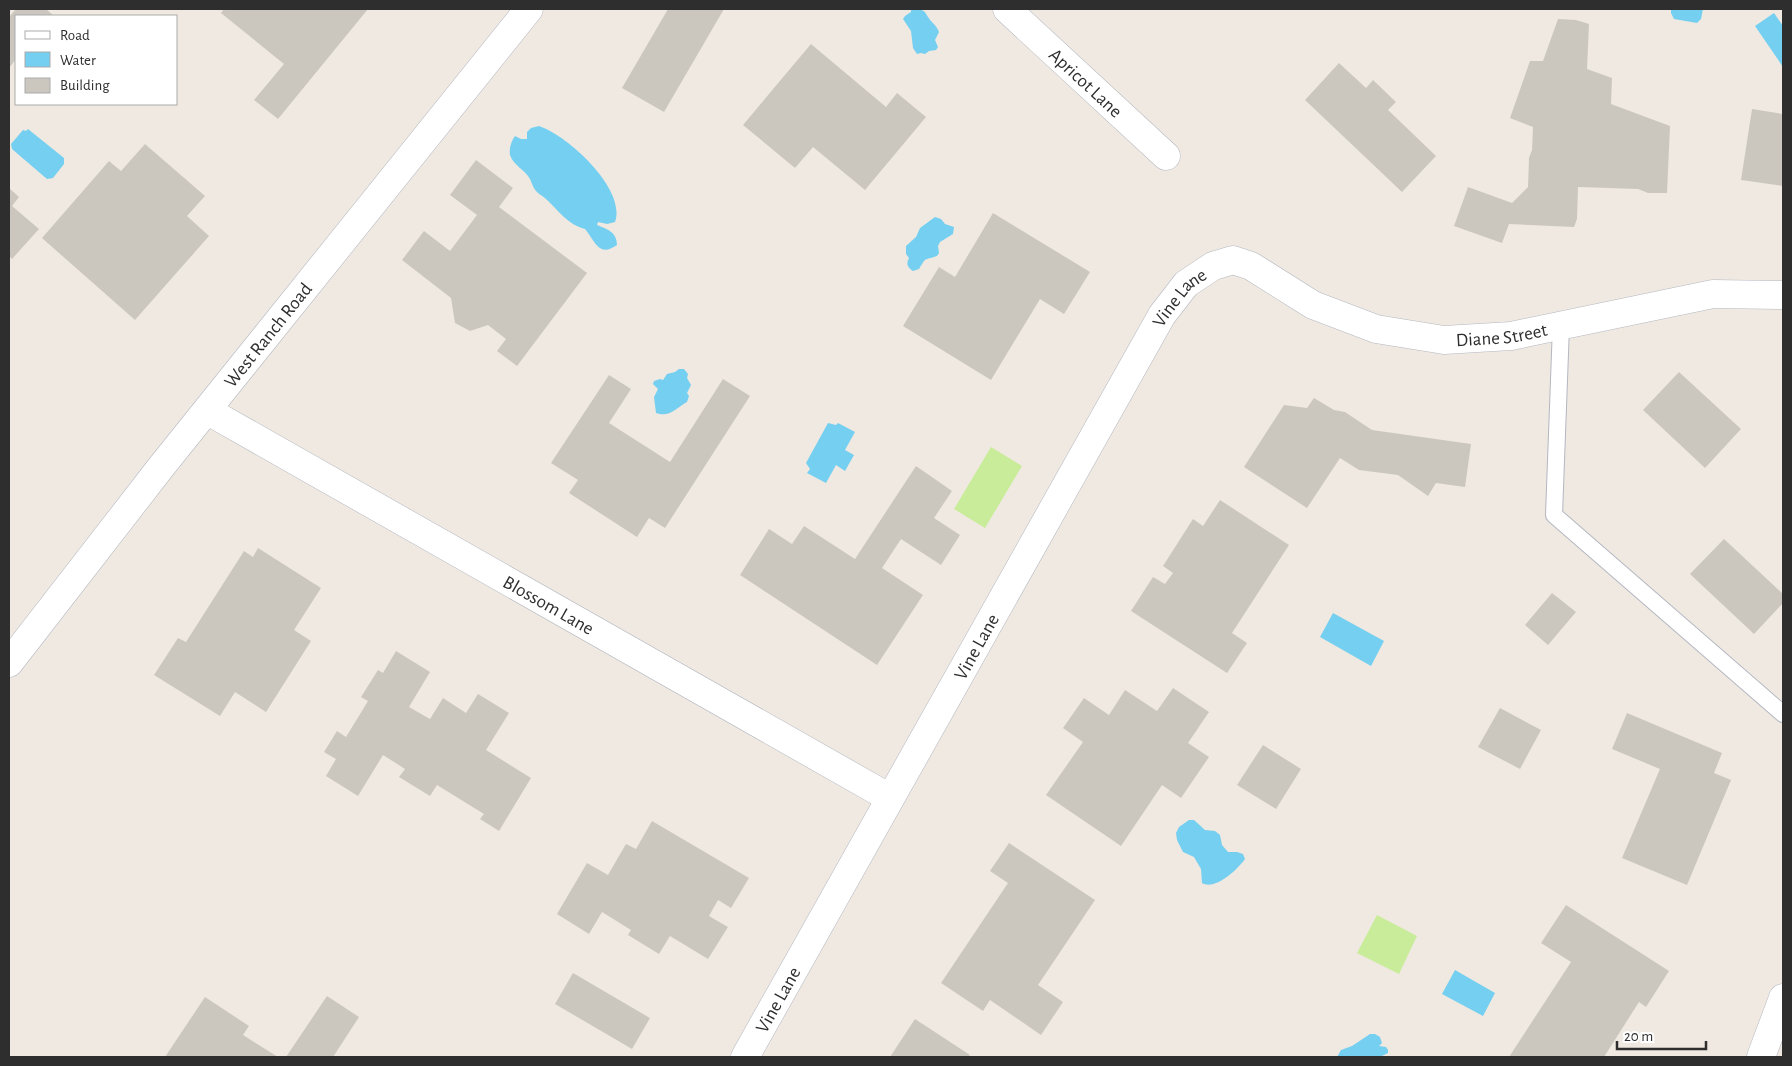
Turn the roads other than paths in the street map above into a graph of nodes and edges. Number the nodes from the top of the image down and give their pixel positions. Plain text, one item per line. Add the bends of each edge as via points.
1 (529, 9) edge
2 (1007, 9) edge
3 (1166, 156) dead end
4 (1233, 260) joint
5 (1783, 295) edge
6 (1561, 326) junction
7 (208, 410) junction
8 (9, 663) edge
9 (1783, 714) edge
10 (890, 798) junction
11 (1783, 998) edge
12 (745, 1057) edge
13 (1760, 1057) edge

1 - 7 street, West Ranch Road
2 - 3 street, Apricot Lane
4 - 6 street, Diane Street via 1252,266 1313,305 1376,329 1444,340 1511,336
4 - 10 street, Vine Lane via 1213,266 1186,284 1162,315
5 - 6 street, Diane Street via 1713,294
6 - 9 lane via 1554,515
7 - 8 street, West Ranch Road
7 - 10 street, Blossom Lane
10 - 12 street, Vine Lane
11 - 13 street

